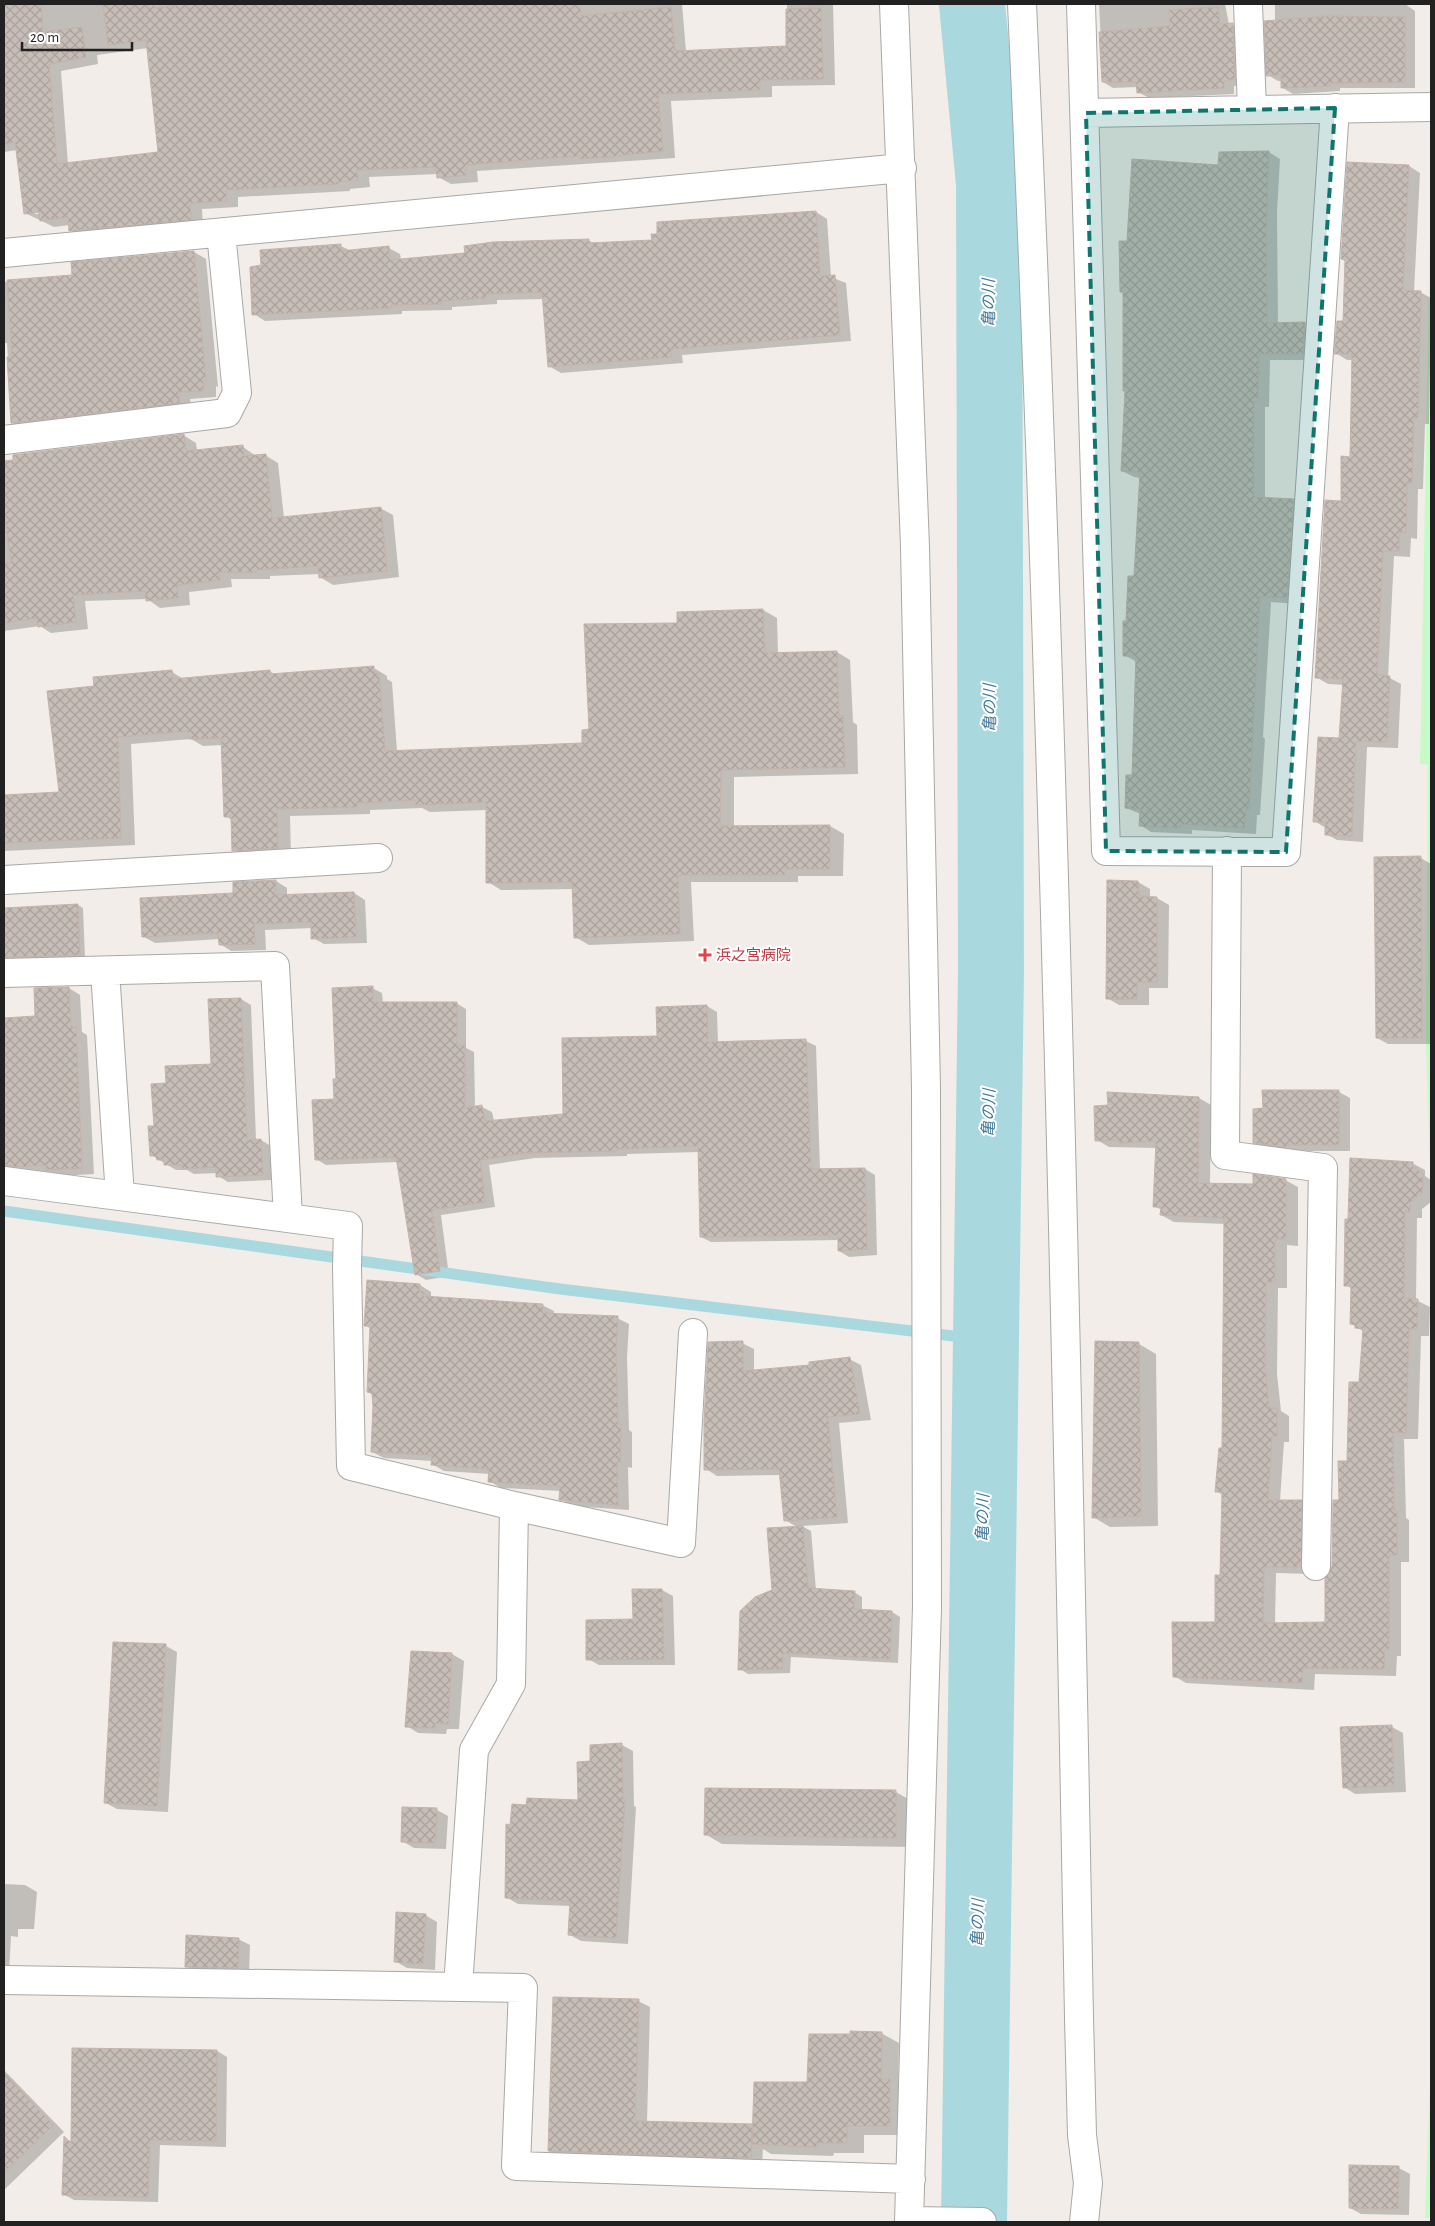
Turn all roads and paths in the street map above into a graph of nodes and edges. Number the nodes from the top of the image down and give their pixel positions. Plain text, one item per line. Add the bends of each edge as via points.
1 (894, 4) edge
2 (1022, 4) edge
3 (1081, 4) edge
4 (1248, 4) edge
5 (1431, 107) edge
6 (1335, 108) junction
7 (1252, 110) junction
8 (1086, 112) junction
9 (902, 168) junction
10 (222, 233) junction
11 (4, 253) edge
12 (4, 440) edge
13 (1227, 851) junction
14 (378, 858) dead end
15 (4, 880) edge
16 (105, 971) junction
17 (4, 973) edge
18 (4, 1181) edge
19 (120, 1196) junction
20 (288, 1218) junction
21 (693, 1333) dead end
22 (514, 1506) junction
23 (1316, 1566) dead end
24 (4, 1980) edge
25 (458, 1987) junction
26 (911, 2179) junction
27 (912, 2221) edge
28 (982, 2222) edge
29 (1084, 2222) edge

1 - 9 street
2 - 29 street via 1054,836 1079,2018 1082,2135 1088,2183
3 - 8 street
4 - 7 street
5 - 6 street
6 - 7 street
6 - 13 street via 1286,852
7 - 8 street
8 - 13 street via 1106,851
9 - 10 street
9 - 26 street via 915,547 926,1088 927,1607
10 - 11 street
10 - 12 street via 237,393 226,413
13 - 23 street via 1224,1155 1323,1168
14 - 15 street
16 - 17 street
16 - 19 street
16 - 20 street via 275,966
18 - 19 street
19 - 20 street
20 - 22 street via 348,1226 351,1466
21 - 22 street via 681,1543
22 - 25 street via 511,1684 474,1750
24 - 25 street
25 - 26 street via 523,1988 516,2166
26 - 27 street
27 - 28 street

